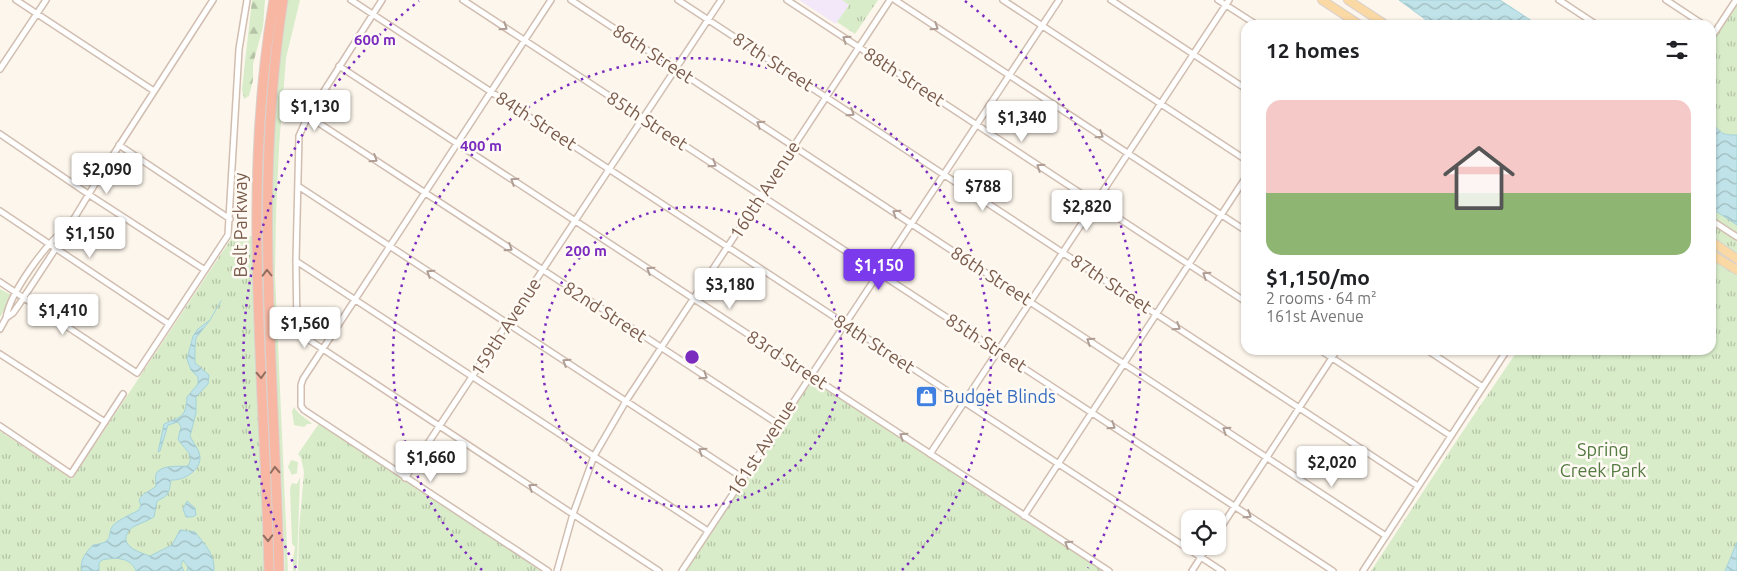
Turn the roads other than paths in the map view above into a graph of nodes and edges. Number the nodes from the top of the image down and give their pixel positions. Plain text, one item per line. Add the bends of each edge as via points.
1 (16, 0) edge
2 (46, 0) edge
3 (213, 0) edge
4 (247, 0) edge
5 (274, 0) edge
6 (283, 0) edge
7 (351, 0) edge
8 (382, 0) edge
9 (463, 0) edge
10 (552, 0) edge
11 (571, 0) edge
12 (678, 0) edge
13 (721, 0) edge
14 (787, 0) edge
15 (890, 0) edge
16 (894, 0) edge
17 (1003, 0) edge
18 (1059, 0) edge
19 (1111, 0) edge
20 (1218, 0) edge
21 (1322, 0) edge
22 (1348, 0) edge
23 (1666, 0) edge
24 (1736, 0) edge
25 (1563, 1) edge
26 (1227, 2) edge
27 (37, 14) junction
28 (373, 14) junction
29 (708, 20) junction
30 (1250, 20) edge
31 (1352, 20) edge
32 (1377, 20) edge
33 (1590, 20) edge
34 (1696, 20) edge
35 (1042, 26) junction
36 (1716, 27) edge
37 (525, 41) junction
38 (859, 47) junction
39 (1193, 54) junction
40 (1, 65) edge
41 (339, 66) junction
42 (676, 69) junction
43 (1009, 75) junction
44 (1241, 86) edge
45 (154, 91) junction
46 (491, 92) junction
47 (826, 97) junction
48 (1160, 104) junction
49 (308, 116) junction
50 (643, 118) junction
51 (977, 125) junction
52 (0, 134) edge
53 (457, 144) junction
54 (119, 145) junction
55 (794, 146) junction
56 (1128, 153) junction
57 (1241, 157) edge
58 (609, 170) junction
59 (944, 174) junction
60 (1241, 185) edge
61 (298, 186) junction
62 (425, 193) junction
63 (89, 194) junction
64 (761, 196) junction
65 (1095, 202) junction
66 (0, 211) edge
67 (1222, 215) junction
68 (230, 219) junction
69 (575, 221) junction
70 (1716, 223) edge
71 (912, 224) junction
72 (70, 225) junction
73 (1241, 228) edge
74 (1737, 237) edge
75 (48, 244) junction
76 (1716, 244) edge
77 (390, 246) junction
78 (727, 247) junction
79 (56, 248) junction
80 (1062, 252) junction
81 (1716, 257) edge
82 (1737, 259) edge
83 (296, 261) junction
84 (1189, 264) junction
85 (205, 270) junction
86 (1737, 270) edge
87 (543, 271) junction
88 (879, 273) junction
89 (0, 282) edge
90 (16, 293) junction
91 (23, 298) junction
92 (693, 299) junction
93 (1241, 299) edge
94 (355, 300) junction
95 (1030, 301) junction
96 (1157, 314) junction
97 (6, 318) junction
98 (169, 324) junction
99 (508, 324) junction
100 (845, 325) junction
101 (0, 328) edge
102 (661, 348) junction
103 (323, 349) junction
104 (997, 351) junction
105 (0, 354) edge
106 (1328, 355) edge
107 (1334, 355) edge
108 (1435, 355) edge
109 (1504, 355) edge
110 (1332, 358) junction
111 (1124, 364) junction
112 (811, 376) junction
113 (473, 377) junction
114 (1483, 387) junction
115 (123, 394) dead end
116 (626, 402) junction
117 (964, 402) junction
118 (1299, 408) junction
119 (1092, 414) junction
120 (105, 422) junction
121 (778, 424) junction
122 (0, 426) edge
123 (440, 426) junction
124 (1451, 436) junction
125 (930, 454) junction
126 (594, 456) junction
127 (1267, 457) junction
128 (1058, 464) junction
129 (405, 478) junction
130 (743, 478) junction
131 (1418, 486) junction
132 (1234, 507) junction
133 (573, 514) junction
134 (1024, 516) junction
135 (1226, 520) edge
136 (708, 531) junction
137 (1386, 536) junction
138 (1201, 557) junction
139 (269, 571) edge
140 (279, 571) edge
141 (548, 571) edge
142 (557, 571) edge
143 (659, 571) edge
144 (682, 571) edge
145 (1109, 571) edge
146 (1192, 571) edge
147 (1222, 571) edge
148 (1333, 571) edge
149 (1363, 571) edge

1 - 27 street
2 - 27 street
3 - 45 street
4 - 68 street via 239,49
5 -> 139 highway, Belt Parkway via 260,117 256,221
140 -> 6 highway, Belt Parkway via 266,225 273,83
7 - 28 street, 84th Street
8 - 28 street
9 -> 37 street, 85th Street
10 - 37 street
11 - 42 street, 86th Street
12 - 29 street, 87th Street
13 - 29 street, 159th Avenue
38 -> 14 street, 88th Street
15 - 38 street, 160th Avenue
16 -> 43 street
17 - 35 street
18 - 35 street, 161st Avenue
19 - 39 street
20 - 26 street
21 - 31 main road
22 - 32 main road
23 - 34 street
24 - 36 street
25 - 33 street
26 - 30 street
26 - 39 street
27 - 40 street
27 - 45 street
28 - 41 street
28 - 46 street, 84th Street
29 - 42 street, 159th Avenue
29 - 47 street, 87th Street
35 - 43 street, 161st Avenue
35 - 48 street
37 - 46 street
37 - 50 street, 85th Street
38 - 47 street, 160th Avenue
38 - 51 street, 88th Street
39 - 44 street
39 - 48 street
41 - 49 street
41 - 53 street, 83rd Street
42 - 50 street, 159th Avenue
55 -> 42 street, 86th Street
43 - 51 street, 161st Avenue
43 -> 56 street
45 - 54 street
46 - 53 street
46 - 58 street, 84th Street
47 - 55 street, 160th Avenue
47 -> 59 street, 87th Street
48 - 56 street
48 - 57 street
49 - 61 street via 299,136
49 -> 62 street, 82nd Street
50 - 58 street, 159th Avenue
50 -> 64 street, 85th Street
51 - 59 street, 161st Avenue
65 -> 51 street, 88th Street
52 - 63 street
53 - 62 street
69 -> 53 street, 83rd Street
54 - 63 street
54 - 68 street
55 - 64 street, 160th Avenue
71 -> 55 street, 86th Street
56 - 65 street
56 - 67 street
58 - 69 street, 159th Avenue
58 - 78 street, 84th Street
59 - 71 street, 161st Avenue
59 - 80 street, 87th Street
60 - 67 street
61 - 77 street
61 - 83 street
62 - 77 street
62 -> 87 street, 82nd Street
63 - 72 street
63 - 85 street
64 - 78 street, 160th Avenue
64 - 88 street, 85th Street
65 - 80 street
65 - 84 street, 88th Street
66 - 75 street
67 - 73 street
67 - 84 street
68 - 85 street via 228,235
69 - 87 street, 159th Avenue
92 -> 69 street, 83rd Street
70 - 74 street
71 - 88 street, 161st Avenue
71 - 95 street, 86th Street
72 - 75 street
72 - 79 street
75 - 79 street
75 - 90 street
76 - 82 main road
77 - 94 street
99 -> 77 street
78 - 92 street, 160th Avenue
78 - 100 street, 84th Street
79 - 91 street
79 - 98 street
80 - 95 street
80 - 96 street, 87th Street
81 - 86 main road
83 - 94 street
83 - 103 street via 297,332
93 -> 84 street, 88th Street
84 - 96 street
85 - 98 street
87 - 99 street, 159th Avenue
87 - 102 street, 82nd Street
88 - 100 street, 161st Avenue
88 - 104 street, 85th Street
89 - 90 street
90 - 91 street
90 - 97 street
91 - 97 street
91 - 98 street via 137,372
92 - 102 street, 160th Avenue
92 - 112 street, 83rd Street
94 - 103 street
94 - 113 street
95 - 104 street
111 -> 95 street, 86th Street
96 - 111 street
96 -> 118 street, 87th Street
97 - 101 street
99 - 113 street, 159th Avenue
116 -> 99 street
100 - 112 street, 161st Avenue
100 - 117 street, 84th Street
102 - 116 street, 160th Avenue
102 -> 121 street, 82nd Street
103 - 123 street
103 - 129 street via 301,385 302,408
104 - 117 street
104 - 119 street, 85th Street
105 - 120 street
106 - 110 street
107 - 110 street
108 - 114 street
109 - 114 street
110 - 118 street
110 - 124 street
111 - 119 street
127 -> 111 street, 86th Street
112 - 121 street, 161st Avenue
125 -> 112 street, 83rd Street
113 - 123 street, 159th Avenue
113 - 126 street
114 - 124 street
115 - 120 street
116 - 126 street, 160th Avenue
130 -> 116 street
117 - 125 street
117 - 128 street, 84th Street
118 - 127 street
118 - 131 street, 87th Street
119 - 128 street
119 -> 132 street, 85th Street
120 - 122 street via 71,474
121 - 130 street, 161st Avenue
123 - 129 street, 159th Avenue
133 -> 123 street
124 - 131 street
125 - 134 street, 83rd Street
126 - 133 street, 160th Avenue
126 - 136 street
127 - 132 street
127 - 137 street, 86th Street
128 - 134 street
128 - 138 street, 84th Street
129 - 141 street
130 - 136 street, 161st Avenue
131 - 137 street
132 - 135 street
132 -> 148 street, 85th Street
133 - 142 street, 160th Avenue
133 - 143 street
145 -> 134 street, 83rd Street
136 - 144 street, 161st Avenue
137 - 149 street
138 - 146 street
138 - 147 street, 84th Street

